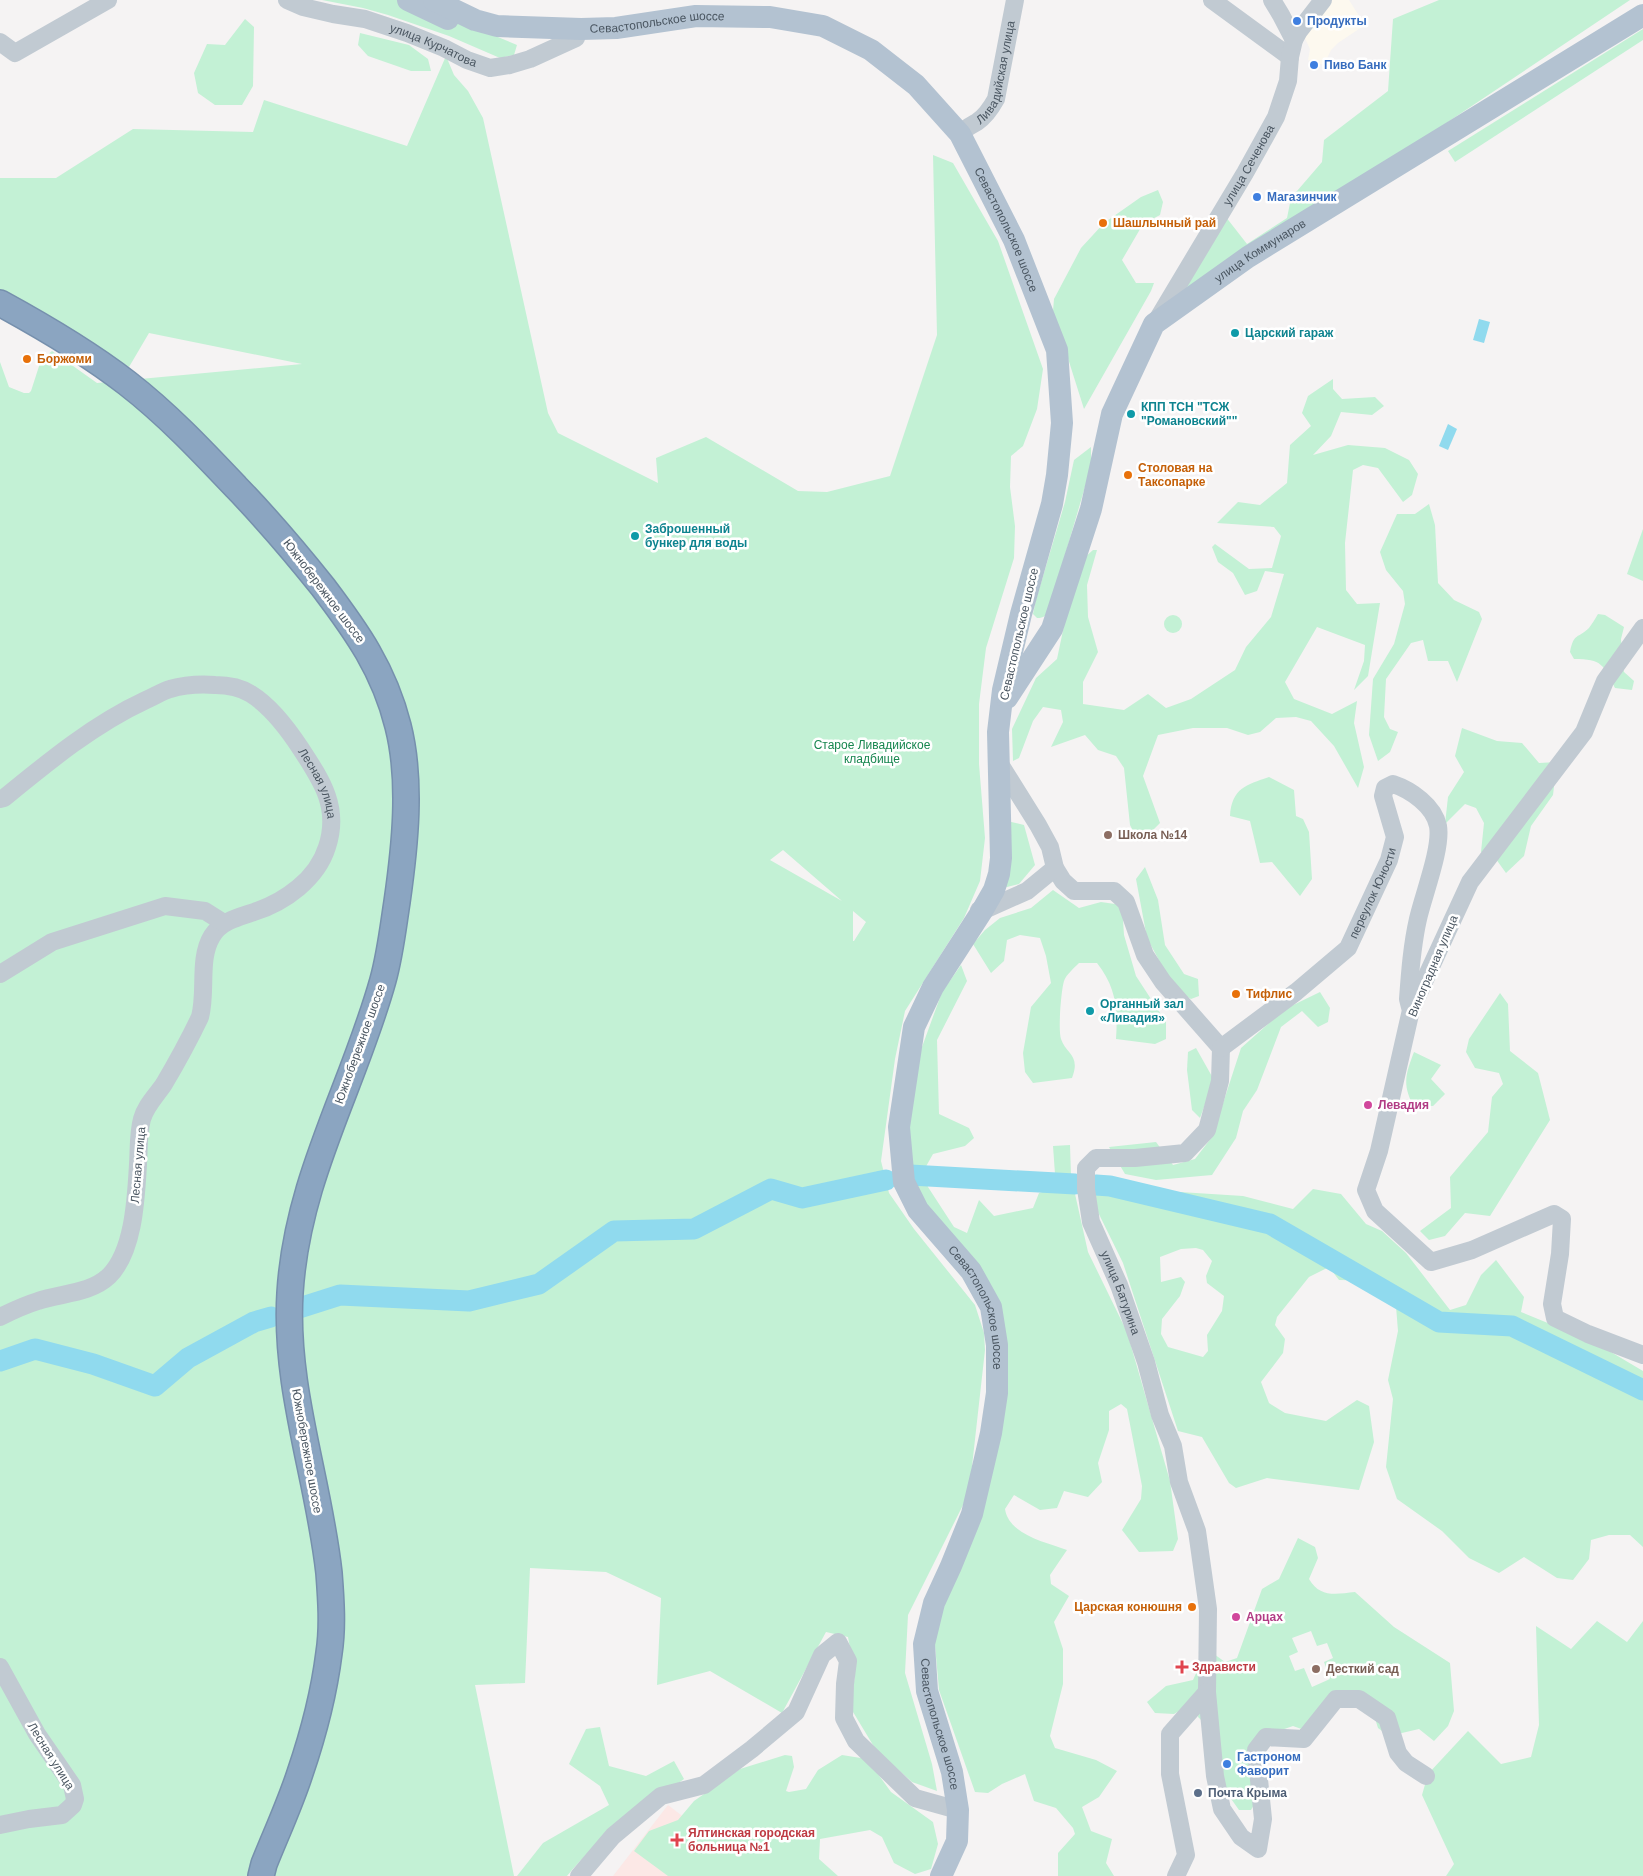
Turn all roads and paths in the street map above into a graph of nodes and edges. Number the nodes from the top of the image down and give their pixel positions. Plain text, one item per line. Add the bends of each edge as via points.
1 (108, 0) edge
2 (287, 0) edge
3 (408, 0) edge
4 (434, 0) edge
5 (1015, 0) edge
6 (1212, 0) edge
7 (1272, 0) edge
8 (1322, 0) edge
9 (1643, 15) edge
10 (572, 32) junction
11 (0, 42) edge
12 (1292, 48) junction
13 (956, 137) junction
14 (0, 302) edge
15 (0, 315) edge
16 (1154, 324) junction
17 (50, 336) junction
18 (1018, 618) junction
19 (1055, 621) junction
20 (1643, 628) edge
21 (998, 701) junction
22 (990, 739) junction
23 (998, 761) junction
24 (0, 799) edge
25 (1055, 868) junction
26 (979, 910) junction
27 (224, 923) junction
28 (0, 974) edge
29 (1411, 1010) junction
30 (1220, 1048) junction
31 (0, 1318) edge
32 (1643, 1355) edge
33 (0, 1667) edge
34 (1206, 1692) junction
35 (1426, 1776) dead end
36 (954, 1810) junction
37 (0, 1825) edge
38 (251, 1876) edge
39 (261, 1876) edge
40 (580, 1876) edge
41 (941, 1876) edge
42 (1176, 1876) edge

1 - 11 street via 15,53
2 - 10 street, улица Курчатова via 303,7 365,19 490,68 530,59
3 - 10 main road, Севастопольское шоссе via 450,20 497,36
4 - 10 main road via 475,20 497,26
5 - 13 street, Ливадийская улица via 996,99 978,121 964,128
6 - 12 street
7 - 12 street via 1282,15
8 - 12 street, улица Сеченова via 1299,31
9 - 16 main road, улица Коммунаров via 1248,257
10 - 13 main road, Севастопольское шоссе via 696,16 770,17 823,26 871,50 916,85
12 - 16 street, улица Сеченова via 1288,81 1276,117
13 - 18 main road, Севастопольское шоссе via 1014,240 1057,350 1062,422 1057,475 1052,504
14 - 17 highway, Южнобережное шоссе
15 - 17 highway, Южнобережное шоссе
16 - 19 main road, улица Коммунаров via 1112,414 1091,509
17 - 38 highway, Южнобережное шоссе via 160,424 288,560 338,621 370,677 385,712 391,750 390,861 376,950 364,997 294,1196 284,1239 279,1282 280,1347 319,1565 321,1608 314,1683
17 - 39 highway, Южнобережное шоссе via 125,381 166,415 289,544 371,654 391,701 402,744 403,865 390,954 364,1037 304,1202 295,1245 288,1319 291,1354 328,1571 330,1650 321,1698 299,1776
18 - 19 main road via 1030,627 1041,628
18 - 21 main road, Севастопольское шоссе
19 - 21 main road, улица Коммунаров
20 - 29 street, Виноградная улица via 1605,681 1584,732 1470,882
21 - 22 main road
21 - 23 main road, Севастопольское шоссе
22 - 23 main road, Севастопольское шоссе
22 - 26 main road via 990,845 988,872
23 - 25 street via 1050,847
23 - 26 main road, Севастопольское шоссе via 999,874 994,890
24 - 27 street, Лесная улица via 110,718 170,689 203,684 230,686 250,693 290,732 321,779 332,812 330,834 319,864 290,895
25 - 26 street via 1027,891
25 - 30 street via 1063,882 1074,891 1114,891 1126,902 1145,955 1163,982
26 - 36 main road, Севастопольское шоссе via 933,987 914,1027 899,1127 904,1182 918,1210 970,1272 991,1307 997,1345 997,1393 972,1514 934,1603 924,1644 927,1691 952,1772
27 - 28 street via 206,911 165,906 52,942
27 - 31 street, Лесная улица via 208,944 200,1017 163,1085 148,1104 142,1120 132,1227 118,1265 108,1277 93,1286 39,1300
29 - 30 street, переулок Юности via 1408,999 1418,919 1438,827 1431,809 1393,784 1385,788 1383,796 1395,837 1389,860 1348,948 1296,992
29 - 32 street, Виноградная улица via 1379,1151 1366,1190 1374,1211 1431,1262 1472,1250 1554,1214 1562,1219 1552,1304 1555,1318
30 - 34 street, улица Батурина via 1220,1081 1207,1130 1186,1154 1096,1158 1086,1168 1091,1222 1146,1362 1160,1415 1174,1446 1179,1482 1197,1531 1208,1609
33 - 37 street, Лесная улица via 37,1734 72,1785 75,1798 73,1805 62,1815
34 - 35 street via 1222,1809 1241,1837 1258,1849 1263,1819 1256,1750 1266,1738 1304,1739 1336,1699 1359,1699 1387,1718 1398,1753 1406,1763
34 - 42 street via 1170,1734 1170,1774 1186,1855
36 - 40 street via 915,1798 856,1741 844,1718 848,1661 838,1642 822,1656 796,1712 704,1785 661,1796 613,1836
36 - 41 main road, Севастопольское шоссе via 957,1841

